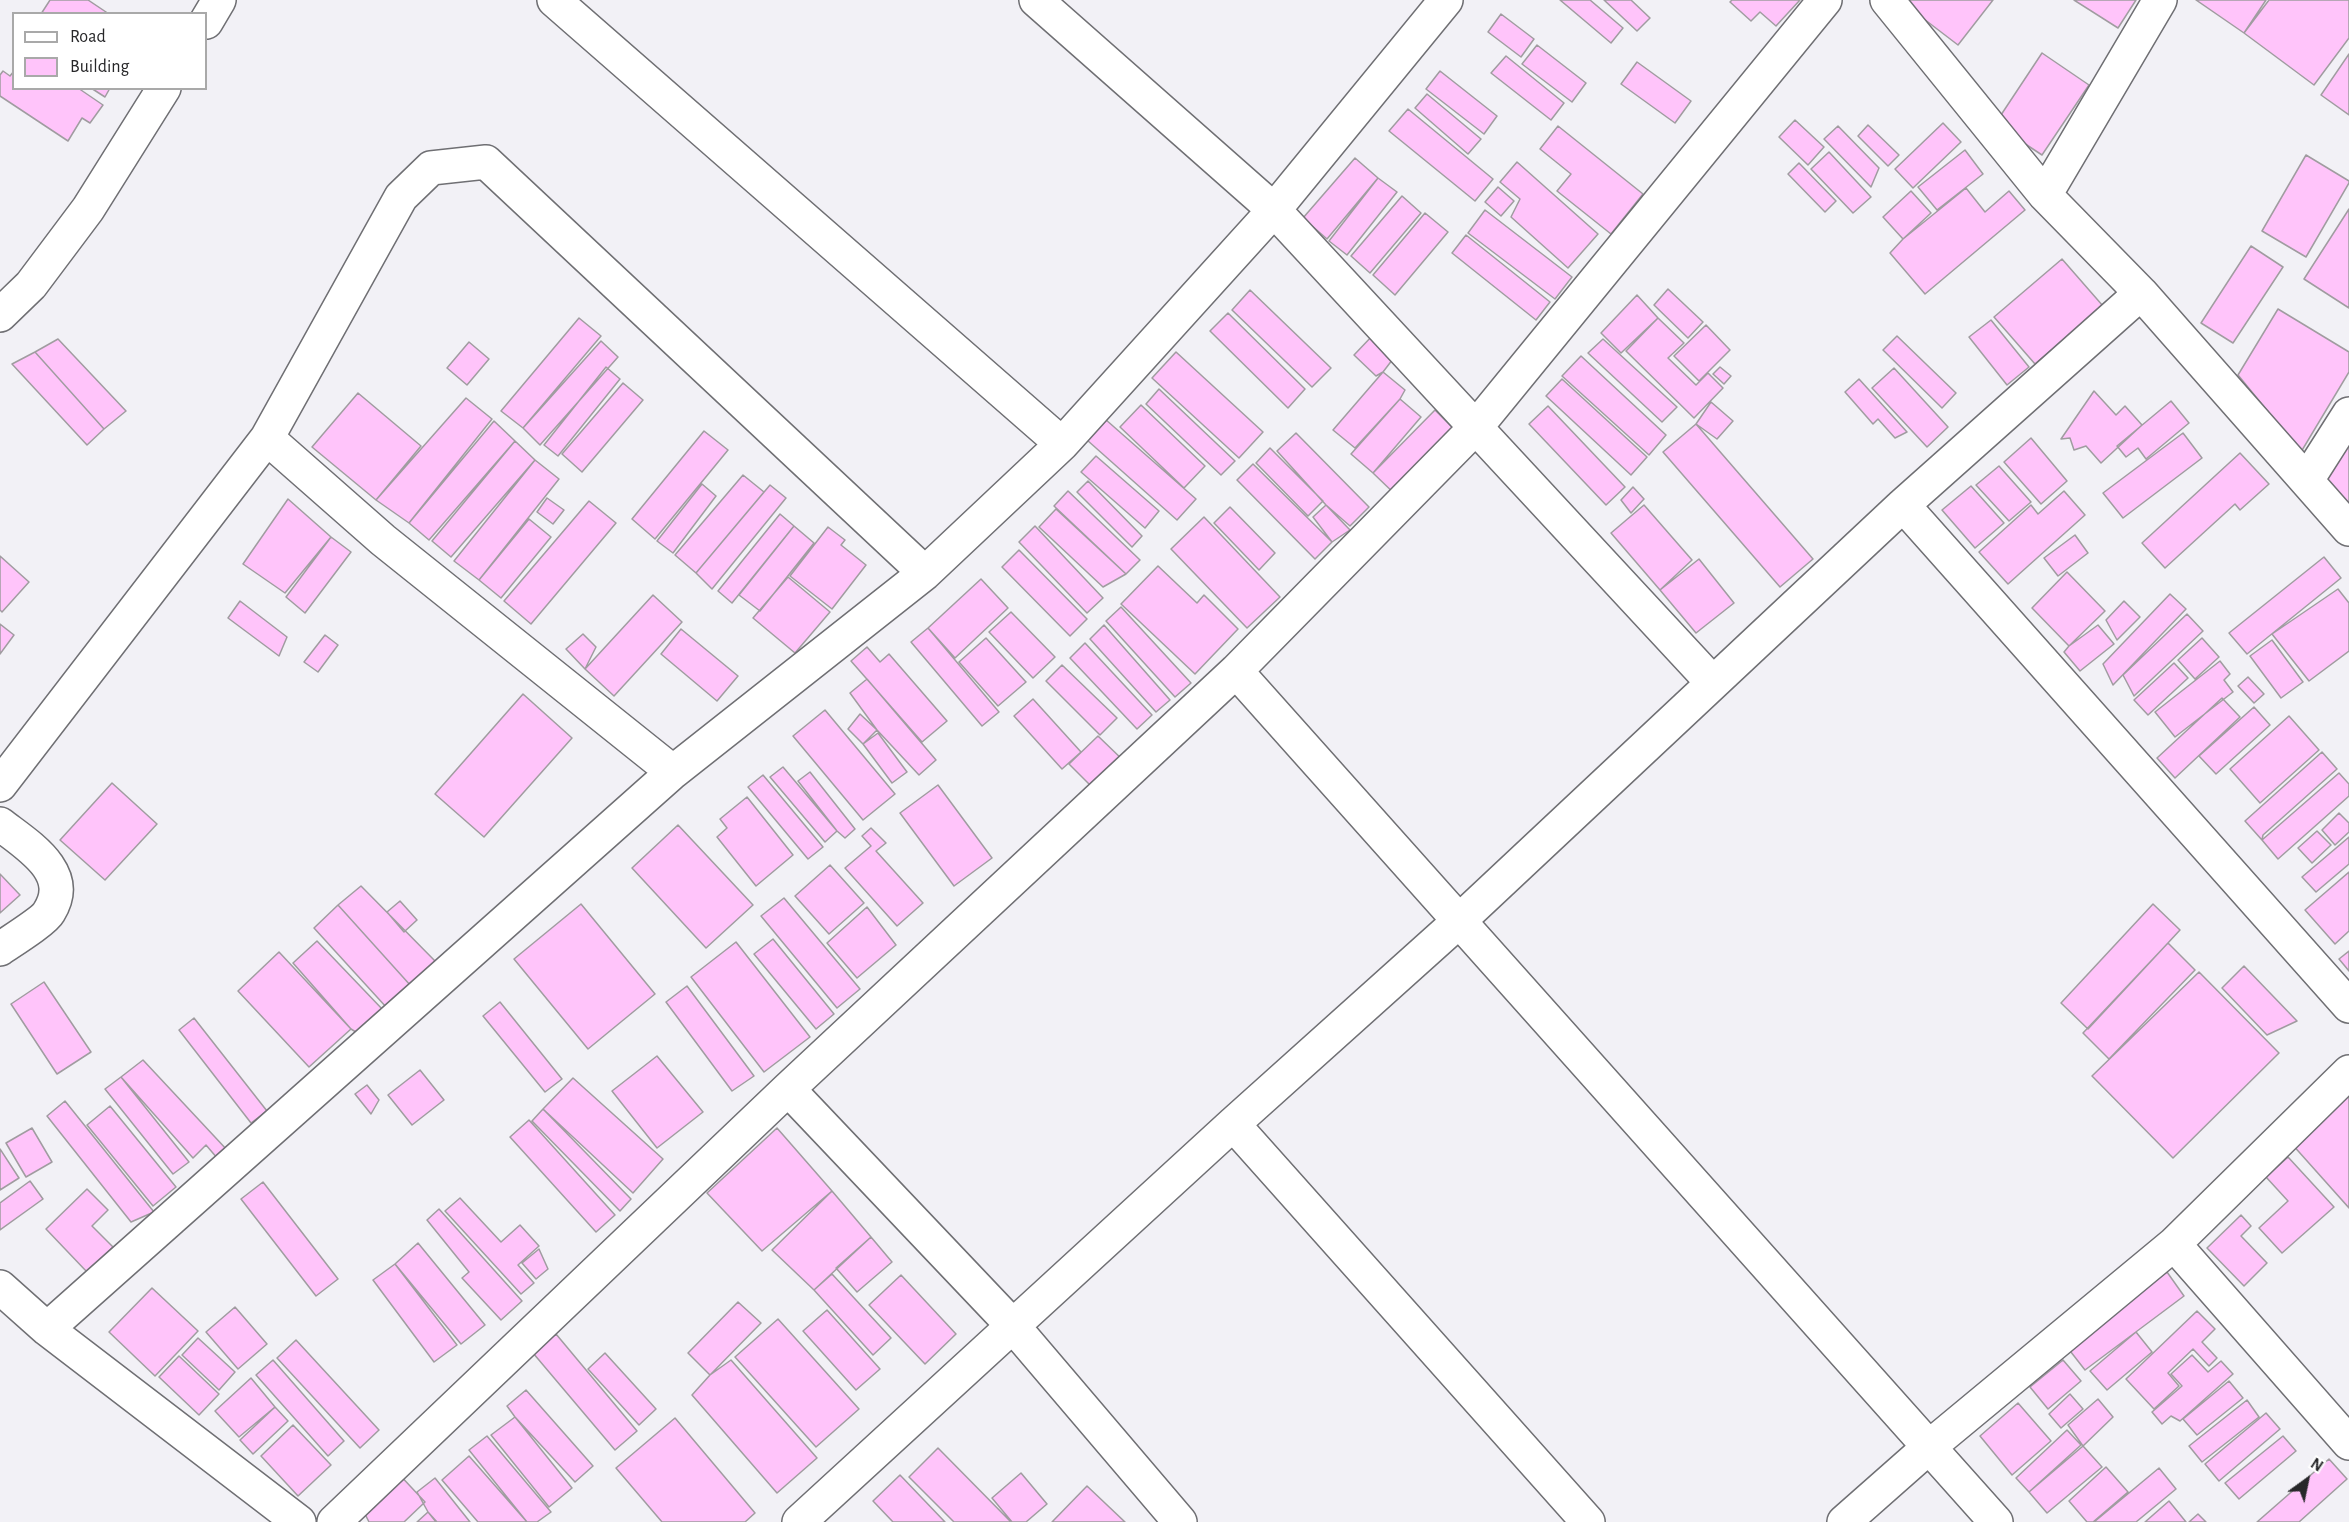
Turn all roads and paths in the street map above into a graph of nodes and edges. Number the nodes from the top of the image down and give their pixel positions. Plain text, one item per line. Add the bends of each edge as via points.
1 (219, 0) edge
2 (554, 0) edge
3 (1036, 0) edge
4 (1446, 0) edge
5 (1825, 0) edge
6 (1887, 0) edge
7 (2160, 0) edge
8 (207, 20) edge
9 (163, 90) edge
10 (2046, 195) junction
11 (1274, 210) junction
12 (2141, 293) junction
13 (0, 315) edge
14 (2349, 414) edge
15 (1476, 428) junction
16 (267, 438) junction
17 (1062, 444) junction
18 (2307, 480) junction
19 (1903, 505) junction
20 (2349, 529) edge
21 (925, 573) junction
22 (1236, 671) junction
23 (1713, 683) junction
24 (673, 772) junction
25 (0, 785) edge
26 (0, 824) edge
27 (1458, 922) junction
28 (0, 949) edge
29 (2349, 1006) edge
30 (2349, 1072) edge
31 (788, 1089) junction
32 (1233, 1124) junction
33 (2174, 1244) junction
34 (0, 1287) edge
35 (1012, 1326) junction
36 (47, 1329) junction
37 (2349, 1443) edge
38 (1929, 1447) junction
39 (299, 1522) edge
40 (334, 1522) edge
41 (799, 1522) edge
42 (1180, 1522) edge
43 (1588, 1522) edge
44 (1844, 1522) edge
45 (1996, 1522) edge

1 - 8 street
2 - 17 street
3 - 11 street
4 - 11 street
5 - 15 street
6 - 10 street
7 - 10 street
9 - 13 street via 88,209 31,285
10 - 12 street
11 - 15 street
11 - 17 street
12 - 18 street
12 - 19 street
14 - 18 street
15 - 22 street
15 - 23 street
16 - 21 street via 401,197 431,168 486,162
16 - 24 street via 383,540
16 - 25 street
17 - 21 street
18 - 20 street
19 - 23 street
19 - 29 street
21 - 24 street
22 - 27 street
22 - 31 street
23 - 27 street
24 - 36 street
26 - 28 street via 42,857 56,881 49,914
27 - 32 street
27 - 38 street
30 - 33 street
31 - 35 street
31 - 40 street
32 - 35 street
32 - 43 street
33 - 37 street
33 - 38 street
34 - 36 street
35 - 41 street
35 - 42 street
36 - 39 street
38 - 44 street
38 - 45 street

